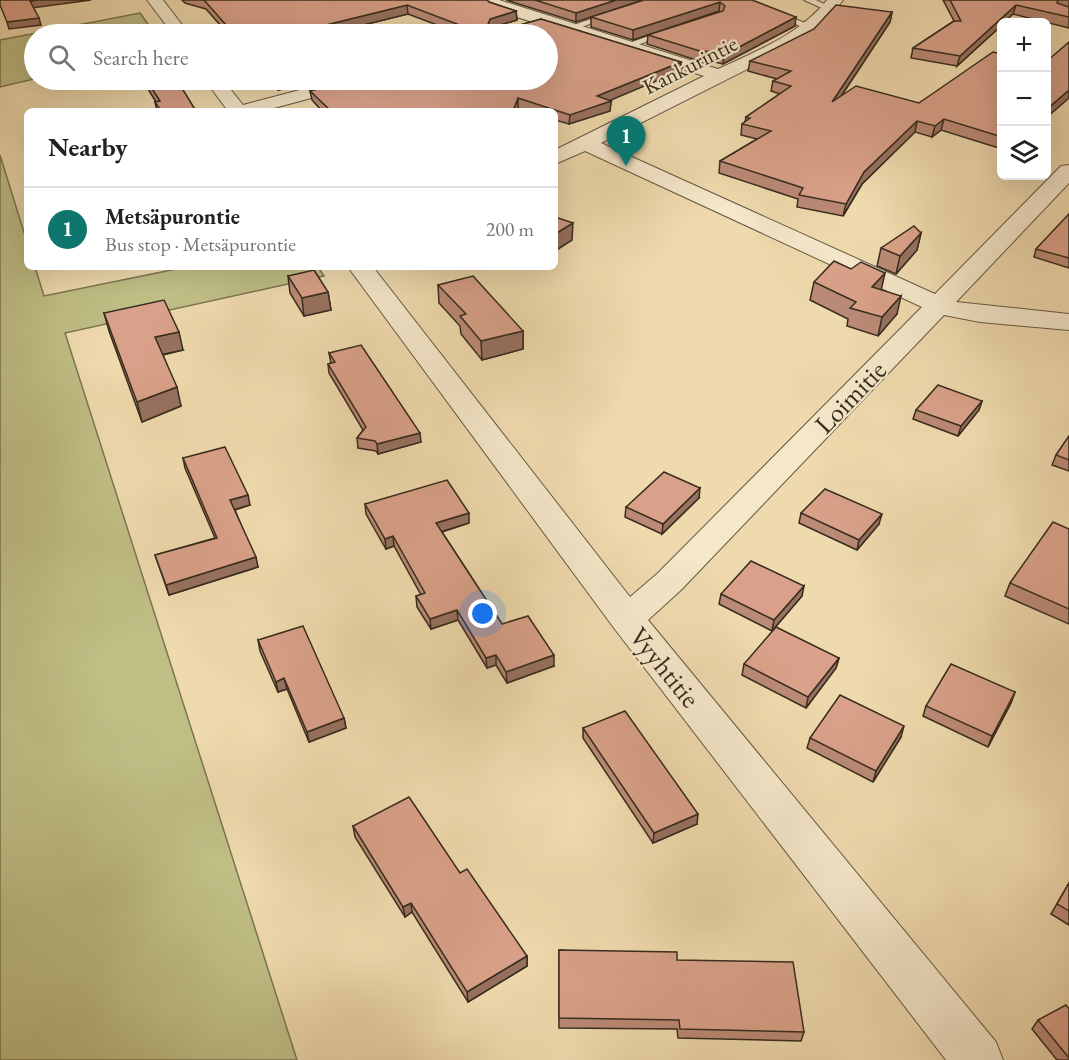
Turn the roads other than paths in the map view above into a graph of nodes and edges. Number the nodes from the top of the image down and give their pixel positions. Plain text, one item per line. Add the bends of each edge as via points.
1 (182, 0) edge
2 (490, 0) edge
3 (739, 0) edge
4 (808, 0) edge
5 (158, 4) edge
6 (832, 4) edge
7 (622, 12) edge
8 (543, 19) junction
9 (173, 24) edge
10 (527, 24) edge
11 (570, 28) junction
12 (813, 28) junction
13 (677, 29) edge
14 (626, 46) junction
15 (721, 76) junction
16 (222, 90) edge
17 (319, 90) edge
18 (237, 108) edge
19 (251, 108) edge
20 (585, 144) junction
21 (558, 157) edge
22 (1069, 171) edge
23 (362, 270) edge
24 (940, 306) junction
25 (1069, 322) edge
26 (627, 619) junction
27 (978, 1060) edge

1 - 5 street
2 - 8 street via 497,6
3 - 12 lane
4 - 6 lane
5 - 9 street
6 - 12 street, Kankurintie
7 - 11 lane
8 - 10 street
8 - 11 street
11 - 14 street
12 - 15 street, Kankurintie
13 - 14 lane
14 - 15 street
15 - 20 street, Kankurintie
16 - 18 street
17 - 19 street
20 - 21 street, Kankurintie
20 - 24 street
22 - 24 street, Loimitie
23 - 26 street, Vyyhtitie
24 - 25 street via 980,314
24 - 26 street, Loimitie via 669,582
26 - 27 street, Vyyhtitie

